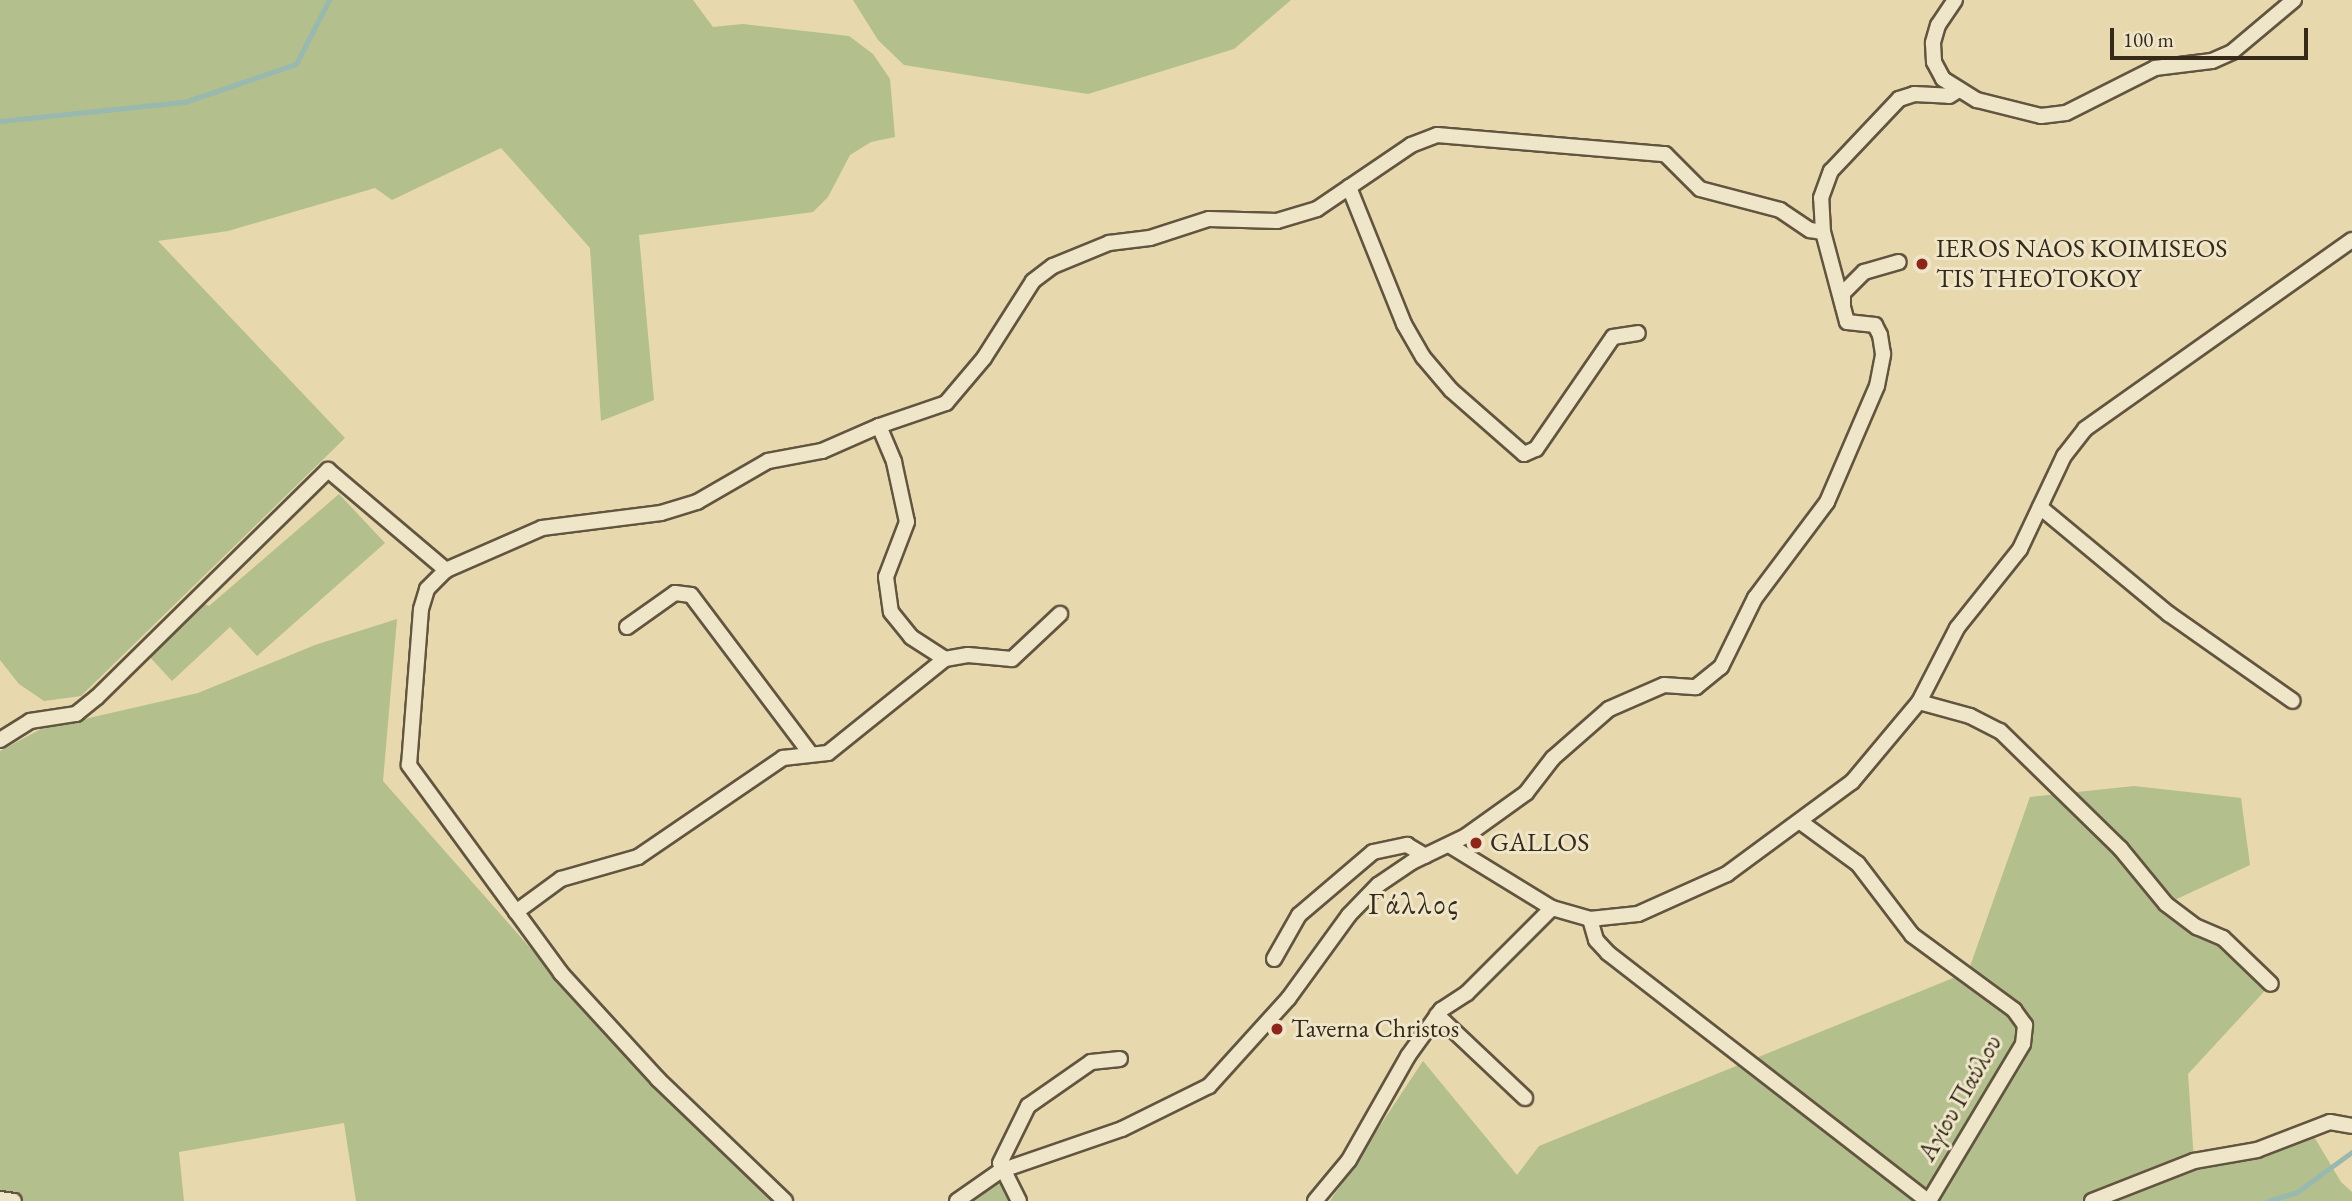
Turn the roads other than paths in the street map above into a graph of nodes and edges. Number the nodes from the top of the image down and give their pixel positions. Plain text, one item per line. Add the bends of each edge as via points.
1 (1955, 0) edge
2 (2294, 0) edge
3 (1957, 91) junction
4 (1349, 187) junction
5 (1823, 232) junction
6 (2352, 240) edge
7 (1899, 262) dead end
8 (1843, 314) junction
9 (1638, 333) dead end
10 (878, 426) junction
11 (2040, 507) junction
12 (446, 570) junction
13 (1060, 614) dead end
14 (627, 627) dead end
15 (945, 659) junction
16 (2293, 701) dead end
17 (1919, 702) junction
18 (0, 740) edge
19 (810, 754) junction
20 (1802, 822) junction
21 (1449, 845) junction
22 (1425, 856) junction
23 (1552, 908) junction
24 (516, 912) junction
25 (1590, 919) junction
26 (1274, 959) dead end
27 (2271, 984) dead end
28 (1437, 1015) junction
29 (1120, 1059) dead end
30 (1525, 1098) dead end
31 (2352, 1126) edge
32 (1000, 1171) junction
33 (0, 1199) edge
34 (1928, 1200) edge
35 (13, 1201) edge
36 (785, 1201) edge
37 (957, 1201) edge
38 (1019, 1201) edge
39 (1315, 1201) edge
40 (2092, 1201) edge

1 - 3 street via 1938,25 1933,43 1938,70
2 - 3 street via 2232,52 2212,61 2155,68 2066,113 2041,116
3 - 5 street via 1949,96 1913,93 1899,99 1871,125 1831,171 1821,198
4 - 5 street via 1411,145 1437,135 1654,151 1665,154 1700,189 1780,210 1810,230
4 - 9 street via 1404,324 1423,357 1451,390 1524,454 1536,449 1612,337
4 - 10 street via 1317,209 1277,221 1209,219 1150,238 1109,243 1054,266 1033,281 984,358 946,402
5 - 8 street
6 - 11 street via 2085,429 2064,456
7 - 8 street via 1864,272 1843,293
8 - 21 street via 1855,326 1875,325 1880,335 1884,354 1877,386 1827,502 1755,598 1721,667 1696,687 1664,685 1600,715 1553,758 1526,793
10 - 12 street via 822,451 768,461 697,502 662,513 542,528
10 - 15 street via 894,461 907,522 886,577 891,612 911,637
11 - 16 street via 2169,614
11 - 17 street via 2013,559 1957,628
12 - 18 street via 328,470 97,697 76,713 30,722
12 - 24 street via 427,589 421,609 409,765
13 - 15 street via 1012,659 968,655
14 - 19 street via 675,593 691,594
15 - 19 street via 843,743 828,753
17 - 20 street via 1852,782
17 - 27 street via 1970,716 2000,731 2120,848 2166,904 2197,927 2223,938
19 - 24 street via 783,758 638,856 562,878
20 - 25 street via 1727,874 1661,907 1613,920
20 - 34 street, Αγίου Παύλου via 1858,864 1912,935 2014,1010 2025,1025 2022,1044
21 - 22 street
21 - 23 street
22 - 26 street via 1407,845 1373,852 1299,915
22 - 32 street via 1386,879 1349,915 1288,999 1209,1086 1122,1129
23 - 25 street
23 - 28 street via 1467,993
24 - 36 street via 561,973 658,1079
25 - 34 street via 1596,940 1608,953
28 - 30 street
28 - 39 street via 1408,1056 1349,1160
29 - 32 street via 1091,1062 1040,1094 1028,1106
31 - 40 street via 2330,1122 2257,1150 2194,1161
32 - 37 street
32 - 38 street
33 - 35 street

